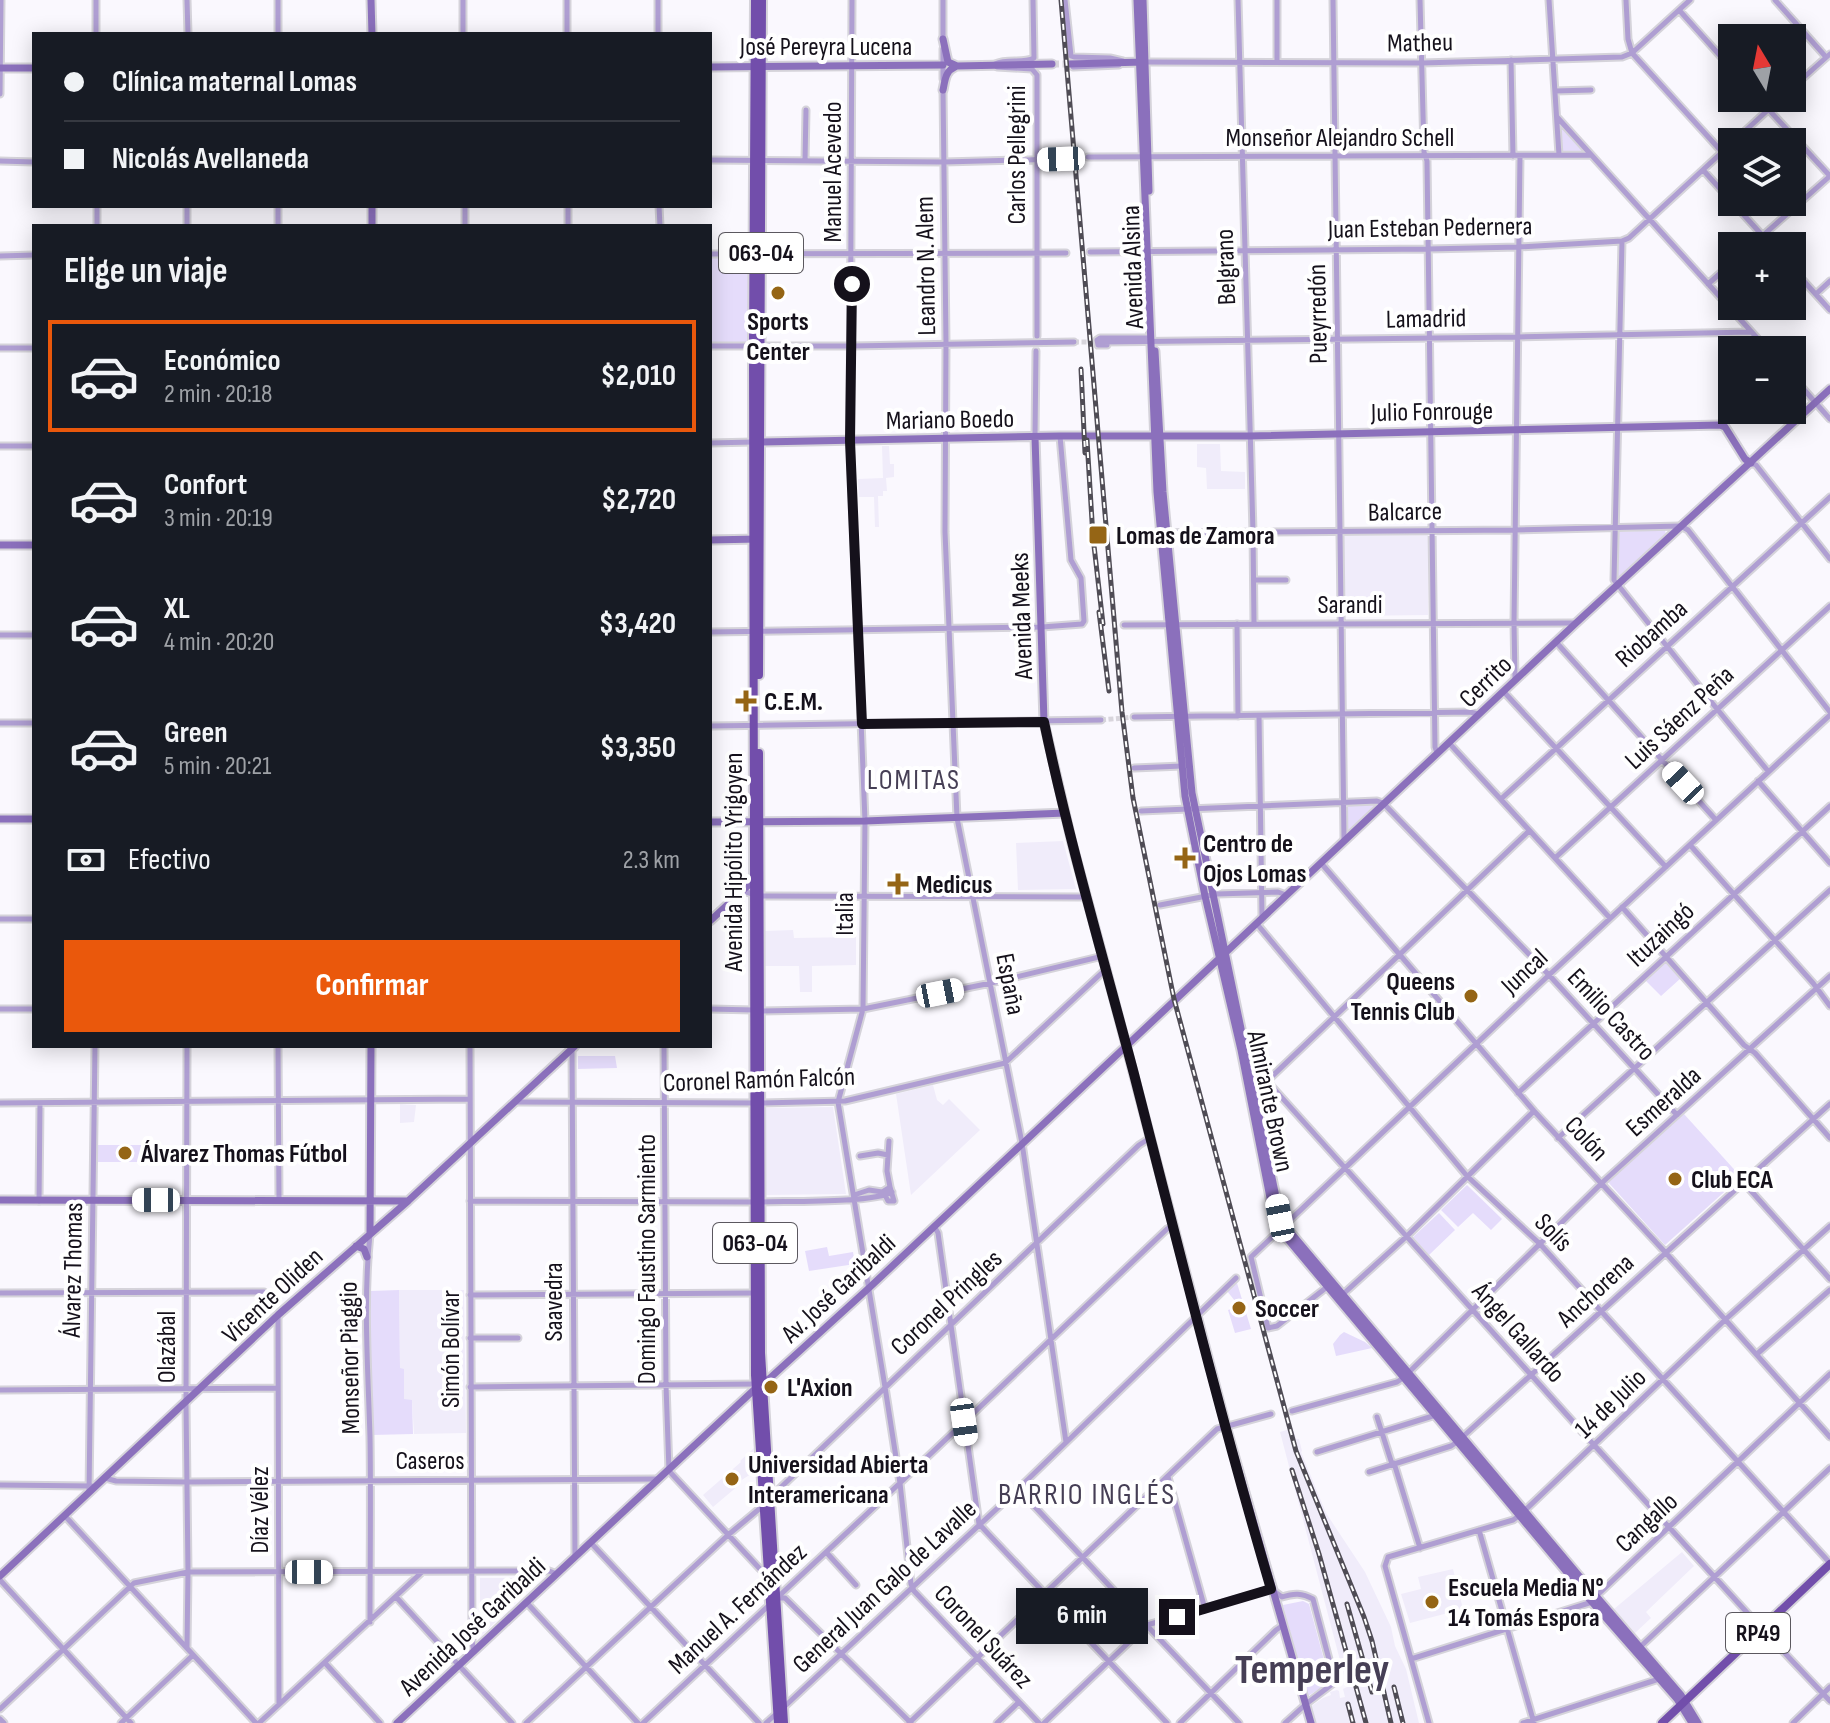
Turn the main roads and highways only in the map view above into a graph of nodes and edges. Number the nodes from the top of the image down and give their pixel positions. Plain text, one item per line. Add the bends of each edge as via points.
1 (755, 0) edge
2 (762, 0) edge
3 (758, 66) junction
4 (758, 1202) junction
5 (758, 1385) junction
6 (1830, 1563) edge
7 (771, 1573) junction
8 (780, 1710) junction
9 (778, 1723) edge
10 (784, 1723) edge
11 (1662, 1723) edge

1 - 3 main road, Avenida Hipólito Yrigoyen / 063-04
2 - 3 main road, Avenida Hipólito Yrigoyen / 063-04
3 - 4 main road, Avenida Hipólito Yrigoyen / 063-04
4 - 5 main road, Avenida Hipólito Yrigoyen / 063-04
4 - 5 main road, Avenida Hipólito Yrigoyen / 063-04
5 - 7 main road, Avenida Hipólito Yrigoyen / 063-04
5 - 7 main road, Avenida Hipólito Yrigoyen / 063-04 via 770,1494
6 - 11 main road, RP49
7 - 8 main road, Avenida Hipólito Yrigoyen / 063-04
8 - 9 main road, Avenida Hipólito Yrigoyen / 063-04
8 - 10 main road, Avenida Hipólito Yrigoyen / 063-04

